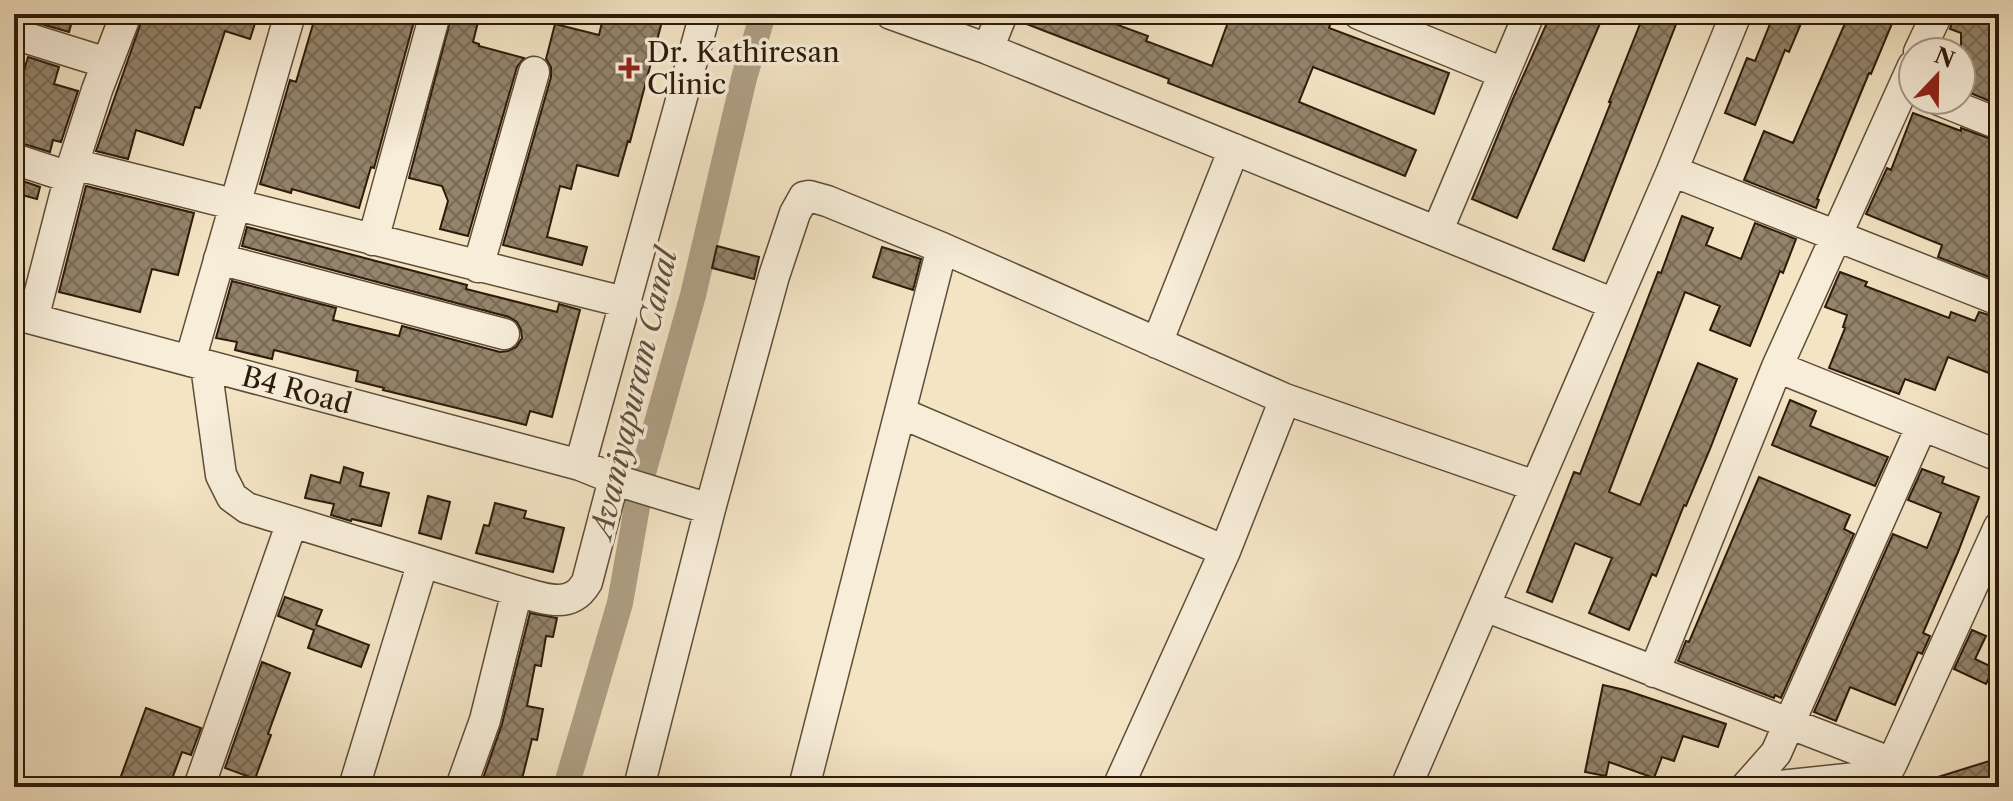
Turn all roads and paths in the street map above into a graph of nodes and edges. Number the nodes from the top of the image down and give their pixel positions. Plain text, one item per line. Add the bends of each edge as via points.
1 (126, 14) edge
2 (290, 14) edge
3 (435, 14) edge
4 (705, 14) edge
5 (891, 14) edge
6 (1002, 14) edge
7 (1359, 14) edge
8 (1529, 14) edge
9 (1736, 14) edge
10 (1937, 14) edge
11 (14, 34) edge
12 (1927, 36) edge
13 (988, 49) junction
14 (534, 72) dead end
15 (1503, 73) junction
16 (102, 77) junction
17 (1897, 108) edge
18 (1977, 115) edge
19 (1999, 124) edge
20 (1234, 149) junction
21 (14, 159) edge
22 (71, 171) junction
23 (1672, 171) junction
24 (235, 205) junction
25 (1437, 232) junction
26 (1836, 236) junction
27 (373, 240) junction
28 (942, 248) junction
29 (219, 259) junction
30 (478, 267) junction
31 (1999, 300) edge
32 (624, 302) junction
33 (1614, 304) junction
34 (24, 316) edge
35 (504, 334) dead end
36 (1157, 343) junction
37 (198, 364) junction
38 (1777, 367) junction
39 (1285, 399) junction
40 (901, 413) junction
41 (1922, 425) junction
42 (1999, 456) edge
43 (580, 465) junction
44 (618, 480) junction
45 (1535, 486) junction
46 (710, 509) junction
47 (292, 522) junction
48 (1999, 527) edge
49 (1225, 551) junction
50 (423, 562) junction
51 (1988, 580) edge
52 (517, 591) junction
53 (1485, 606) junction
54 (1654, 672) junction
55 (1790, 724) junction
56 (1885, 775) edge
57 (199, 787) edge
58 (354, 787) edge
59 (461, 787) edge
60 (639, 787) edge
61 (804, 787) edge
62 (1118, 787) edge
63 (1406, 787) edge
64 (1746, 787) edge
65 (1770, 787) edge

1 - 16 street
2 - 24 street
3 - 27 street
4 - 32 street
5 - 13 street
6 - 13 street
7 - 15 street
8 - 15 street
9 - 23 street
10 - 12 street
11 - 16 street via 77,52
13 - 20 street
14 - 30 street
15 - 25 street
16 - 22 street
17 - 26 street
18 - 19 street
20 - 25 street
20 - 36 street
21 - 22 street
22 - 24 street
22 - 34 street
23 - 26 street
23 - 33 street
24 - 27 street
24 - 29 street
25 - 33 street
26 - 31 street
26 - 38 street
27 - 30 street
28 - 36 street
28 - 40 street
28 - 46 street via 827,201 804,197 774,276
29 - 35 street
29 - 37 street
30 - 32 street
32 - 43 street
33 - 45 street
34 - 37 street, B4 Road
36 - 39 street
37 - 43 street, B4 Road
37 - 47 street via 221,475 232,497 247,508
38 - 41 street
38 - 54 street
39 - 45 street
39 - 49 street
40 - 49 street
40 - 61 street
41 - 42 street
41 - 55 street
43 - 44 street, B4 Road
44 - 46 street, B4 Road
44 - 52 street via 587,582 577,595 549,599
45 - 53 street
46 - 60 street
47 - 50 street
47 - 57 street
48 - 51 street
49 - 62 street
50 - 52 street
50 - 58 street
51 - 56 street
52 - 59 street via 485,720
53 - 54 street
53 - 63 street
54 - 55 street
55 - 56 street
55 - 64 street via 1776,753
56 - 65 street

